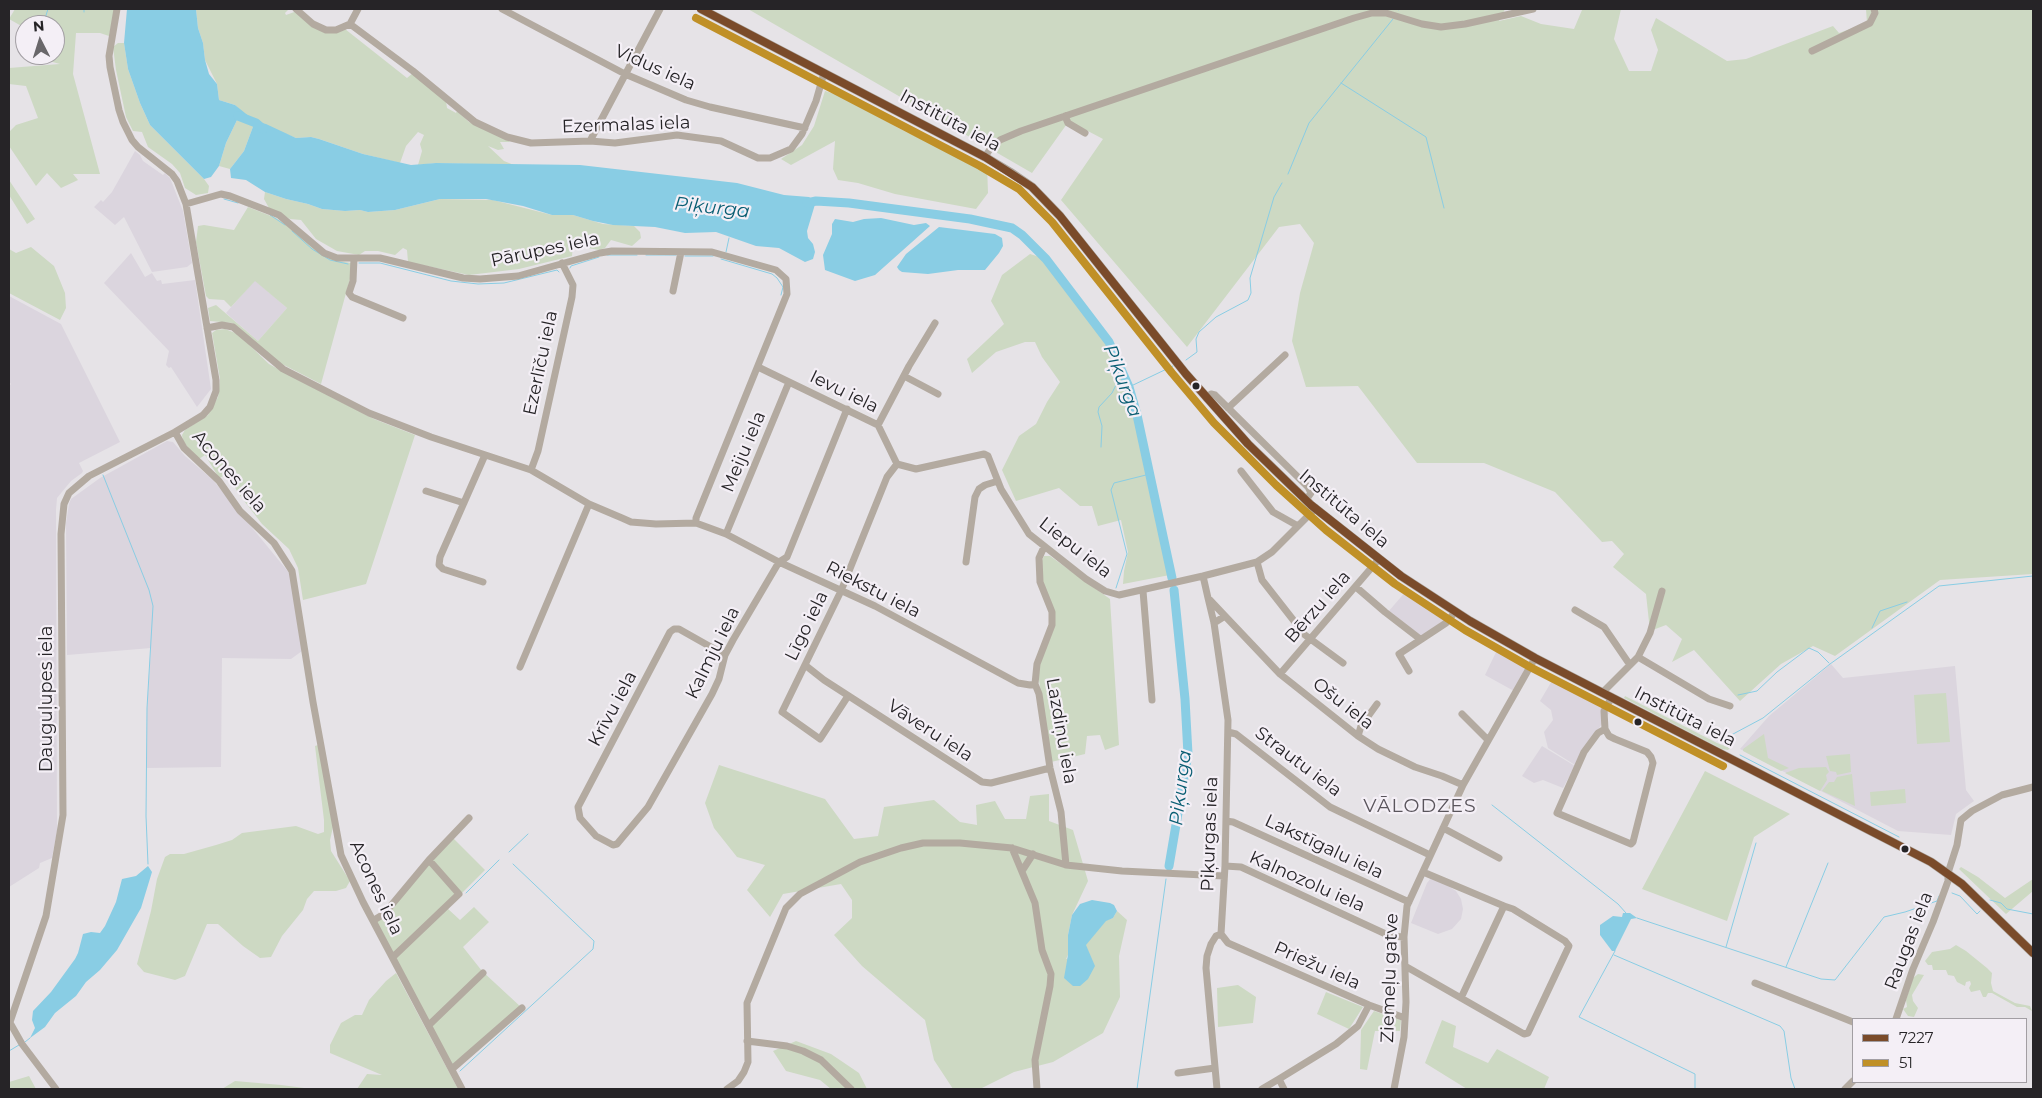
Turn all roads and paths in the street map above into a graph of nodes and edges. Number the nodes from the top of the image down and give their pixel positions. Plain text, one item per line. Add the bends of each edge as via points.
1 (118, 9) edge
2 (296, 9) edge
3 (358, 9) edge
4 (502, 9) edge
5 (660, 9) edge
6 (701, 9) edge
7 (1533, 9) edge
8 (1874, 9) edge
9 (350, 24) junction
10 (1812, 51) dead end
11 (824, 73) junction
12 (625, 74) junction
13 (1065, 116) junction
14 (805, 128) junction
15 (1084, 133) dead end
16 (590, 141) junction
17 (985, 157) junction
18 (186, 204) junction
19 (681, 252) junction
20 (354, 258) junction
21 (562, 263) junction
22 (673, 291) dead end
23 (403, 318) dead end
24 (936, 323) dead end
25 (207, 328) junction
26 (1285, 354) dead end
27 (758, 367) junction
28 (904, 376) junction
29 (789, 382) junction
30 (938, 394) dead end
31 (1206, 398) junction
32 (1228, 408) junction
33 (847, 409) junction
34 (878, 425) junction
35 (175, 432) junction
36 (485, 456) junction
37 (897, 464) junction
38 (531, 470) junction
39 (1241, 471) dead end
40 (998, 481) junction
41 (426, 490) dead end
42 (1306, 500) junction
43 (464, 503) junction
44 (589, 504) junction
45 (1316, 508) junction
46 (696, 524) junction
47 (1298, 526) junction
48 (726, 534) junction
49 (1044, 547) junction
50 (1379, 559) junction
51 (779, 562) junction
52 (966, 562) dead end
53 (1257, 562) junction
54 (1203, 576) junction
55 (483, 582) dead end
56 (1356, 587) junction
57 (1662, 590) dead end
58 (841, 591) junction
59 (1143, 591) junction
60 (1208, 598) junction
61 (1575, 610) dead end
62 (1454, 612) junction
63 (1225, 616) junction
64 (1214, 623) junction
65 (1310, 639) junction
66 (1420, 639) junction
67 (726, 655) junction
68 (1638, 657) junction
69 (1535, 658) junction
70 (1344, 663) dead end
71 (806, 665) junction
72 (1630, 665) junction
73 (520, 667) dead end
74 (1409, 671) dead end
75 (1280, 674) junction
76 (1036, 684) junction
77 (1602, 693) junction
78 (848, 696) junction
79 (1612, 697) junction
80 (1152, 700) dead end
81 (1377, 704) dead end
82 (1730, 706) dead end
83 (1462, 714) dead end
84 (1604, 730) junction
85 (1228, 732) junction
86 (1358, 736) junction
87 (1488, 740) junction
88 (1050, 768) junction
89 (1463, 785) junction
90 (2033, 787) edge
91 (469, 818) dead end
92 (1226, 822) junction
93 (1443, 828) junction
94 (613, 845) joint
95 (1012, 848) junction
96 (1033, 854) junction
97 (1430, 855) junction
98 (1499, 858) dead end
99 (429, 860) junction
100 (1066, 866) junction
101 (1225, 866) junction
102 (1022, 871) junction
103 (1423, 872) junction
104 (1948, 873) junction
105 (1224, 876) junction
106 (1409, 902) junction
107 (1504, 906) junction
108 (374, 920) junction
109 (1221, 934) junction
110 (1404, 937) junction
111 (2033, 953) edge
112 (393, 957) junction
113 (1405, 966) junction
114 (483, 974) dead end
115 (1755, 983) dead end
116 (1461, 998) junction
117 (1369, 1006) junction
118 (522, 1008) dead end
119 (1405, 1018) junction
120 (1896, 1018) edge
121 (9, 1022) edge
122 (1852, 1022) edge
123 (429, 1025) junction
124 (747, 1041) junction
125 (1215, 1068) junction
126 (452, 1069) junction
127 (1178, 1073) dead end
128 (1279, 1079) junction
129 (56, 1089) edge
130 (462, 1089) edge
131 (727, 1089) edge
132 (851, 1089) edge
133 (1037, 1089) edge
134 (1217, 1089) edge
135 (1262, 1089) edge
136 (1284, 1089) edge
137 (1394, 1089) edge

1 - 18 street, Acones iela via 110,46 110,67 123,122 138,147 172,174
2 - 9 street via 313,24 326,30
3 - 9 street
4 - 12 street, Vidus iela
5 - 12 street
6 - 11 main road, Institūta iela
7 - 13 street via 1441,27 1386,13 1372,13
8 - 10 street via 1870,24
9 - 16 street, Ezermalas iela via 476,122 498,133 531,143
11 - 14 street, Ezermalas iela
11 - 17 main road, Institūta iela
12 - 14 street, Vidus iela via 686,100
12 - 16 street
13 - 15 street via 1068,123
13 - 17 street via 1000,140
14 - 16 street, Ezermalas iela via 791,149 770,158 758,158 721,141 696,136 677,135 615,143
17 - 31 main road, Institūta iela via 1018,176 1050,205
18 - 20 street, Pārupes iela via 221,194 230,196 279,215 324,253 337,258
18 - 25 street, Acones iela
19 - 21 street, Pārupes iela via 612,251
19 - 22 street
19 - 27 street, Pārupes iela via 718,253 776,270 786,279 786,294
20 - 21 street, Pārupes iela via 380,258 480,279 518,276
20 - 23 street via 352,297
21 - 38 street, Ezerlīču iela via 573,285 572,297
24 - 28 street
25 - 35 street, Acones iela via 216,391 203,414
25 - 36 street, Riekstu iela via 233,327 283,369 407,429
26 - 32 street
27 - 29 street, Ievu iela
27 - 46 street, Pārupes iela
28 - 30 street
28 - 34 street
29 - 33 street, Ievu iela
29 - 48 street, Meiju iela
31 - 32 street via 1215,395
31 - 42 main road, Institūta iela
32 - 42 street via 1308,487 1311,493
33 - 34 street, Ievu iela
33 - 51 street, Kalmju iela via 787,557
34 - 37 street, Ievu iela
35 - 108 street, Acones iela via 184,448 219,481 240,511 274,543 292,571 337,842
35 - 121 street, Dauguļupes iela via 89,476 69,493 64,504 61,534 63,814 46,916
36 - 38 street, Riekstu iela
36 - 43 street
37 - 40 street, Liepu iela via 916,469 984,454 992,462
37 - 58 street, Līgo iela via 887,477
38 - 44 street, Riekstu iela
39 - 47 street via 1273,512
40 - 49 street, Liepu iela via 1025,529
40 - 52 street via 979,489 975,498
41 - 43 street
42 - 45 main road, Institūta iela
43 - 55 street via 439,565
44 - 46 street, Riekstu iela via 632,522
44 - 73 street
45 - 47 street, Liepu iela
45 - 50 main road, Institūta iela
46 - 48 street, Riekstu iela
47 - 53 street, Liepu iela
48 - 51 street, Riekstu iela
49 - 59 street, Liepu iela via 1105,591 1119,595
49 - 76 street, Lazdiņu iela via 1039,558 1040,582 1052,612 1052,625 1037,664
50 - 56 street, Bērzu iela
50 - 62 main road, Institūta iela
51 - 58 street, Riekstu iela
51 - 67 street, Kalmju iela
53 - 54 street, Liepu iela
53 - 65 street via 1262,580
54 - 59 street, Liepu iela
54 - 60 street
56 - 65 street, Bērzu iela
56 - 66 street
57 - 68 street via 1650,633
58 - 71 street, Līgo iela
58 - 76 street, Riekstu iela via 1018,683
59 - 80 street
60 - 63 street, Ošu iela
60 - 64 street, Piķurgas iela
61 - 72 street via 1604,627
62 - 66 street via 1446,623
62 - 69 main road, Institūta iela
63 - 64 street
63 - 75 street, Ošu iela
64 - 85 street, Piķurgas iela
65 - 70 street
65 - 75 street, Bērzu iela
66 - 74 street via 1399,654
67 - 94 street, Kalmju iela via 712,694 648,807
67 - 94 street, Krīvu iela via 678,629 670,632 578,807 586,826
68 - 72 street
68 - 82 street via 1709,699
69 - 77 main road, Institūta iela
69 - 87 street, Ziemeļu gatve
71 - 78 street, Vāveru iela via 815,675
71 - 78 street, Līgo iela via 782,712 820,739
72 - 77 street
75 - 86 street, Ošu iela
76 - 88 street, Lazdiņu iela
77 - 79 main road, Institūta iela
78 - 88 street, Vāveru iela via 982,782 992,783
79 - 84 street via 1604,711
79 - 104 main road, Institūta iela
81 - 86 street via 1361,726
83 - 87 street
84 - 84 street via 1584,752 1557,813 1631,844 1653,763 1646,752 1615,740
85 - 92 street, Piķurgas iela
85 - 97 street, Strautu iela via 1236,734 1330,807
86 - 89 street, Ošu iela via 1415,767
87 - 89 street, Ziemeļu gatve
88 - 100 street, Lazdiņu iela via 1061,812
89 - 93 street, Ziemeļu gatve
90 - 104 street, Raugas iela via 2002,795 1964,816
91 - 99 street
92 - 101 street, Piķurgas iela
92 - 106 street, Lakstīgalu iela via 1233,822
93 - 97 street, Ziemeļu gatve
93 - 98 street
95 - 96 street
95 - 102 street
95 - 124 street via 939,842 901,848 860,862 800,894 786,908 750,992 745,1015
96 - 100 street
96 - 102 street
97 - 103 street, Ziemeļu gatve
99 - 108 street via 384,914
99 - 112 street via 459,894
100 - 105 street
101 - 105 street, Piķurgas iela
101 - 110 street, Kalnozolu iela via 1241,867 1390,936
102 - 133 street via 1035,903 1042,950 1051,974 1035,1060
103 - 106 street, Ziemeļu gatve
103 - 107 street
104 - 111 main road, Institūta iela
104 - 120 street, Raugas iela via 1948,881
105 - 109 street, Piķurgas iela
106 - 110 street, Ziemeļu gatve
107 - 116 street
107 - 116 street via 1565,941 1568,946 1528,1033 1524,1034
108 - 112 street, Acones iela
109 - 117 street, Priežu iela via 1228,943
109 - 125 street via 1211,944 1206,968
110 - 113 street, Ziemeļu gatve
112 - 123 street, Acones iela
113 - 116 street
113 - 119 street, Ziemeļu gatve
114 - 123 street
115 - 122 street
117 - 119 street, Priežu iela
117 - 128 street via 1358,1026
118 - 126 street
119 - 137 street, Ziemeļu gatve
121 - 129 street
123 - 126 street, Acones iela
124 - 131 street via 748,1062 744,1072
124 - 132 street via 803,1051 821,1060
125 - 127 street
125 - 134 street
126 - 130 street, Acones iela
128 - 135 street
128 - 136 street

